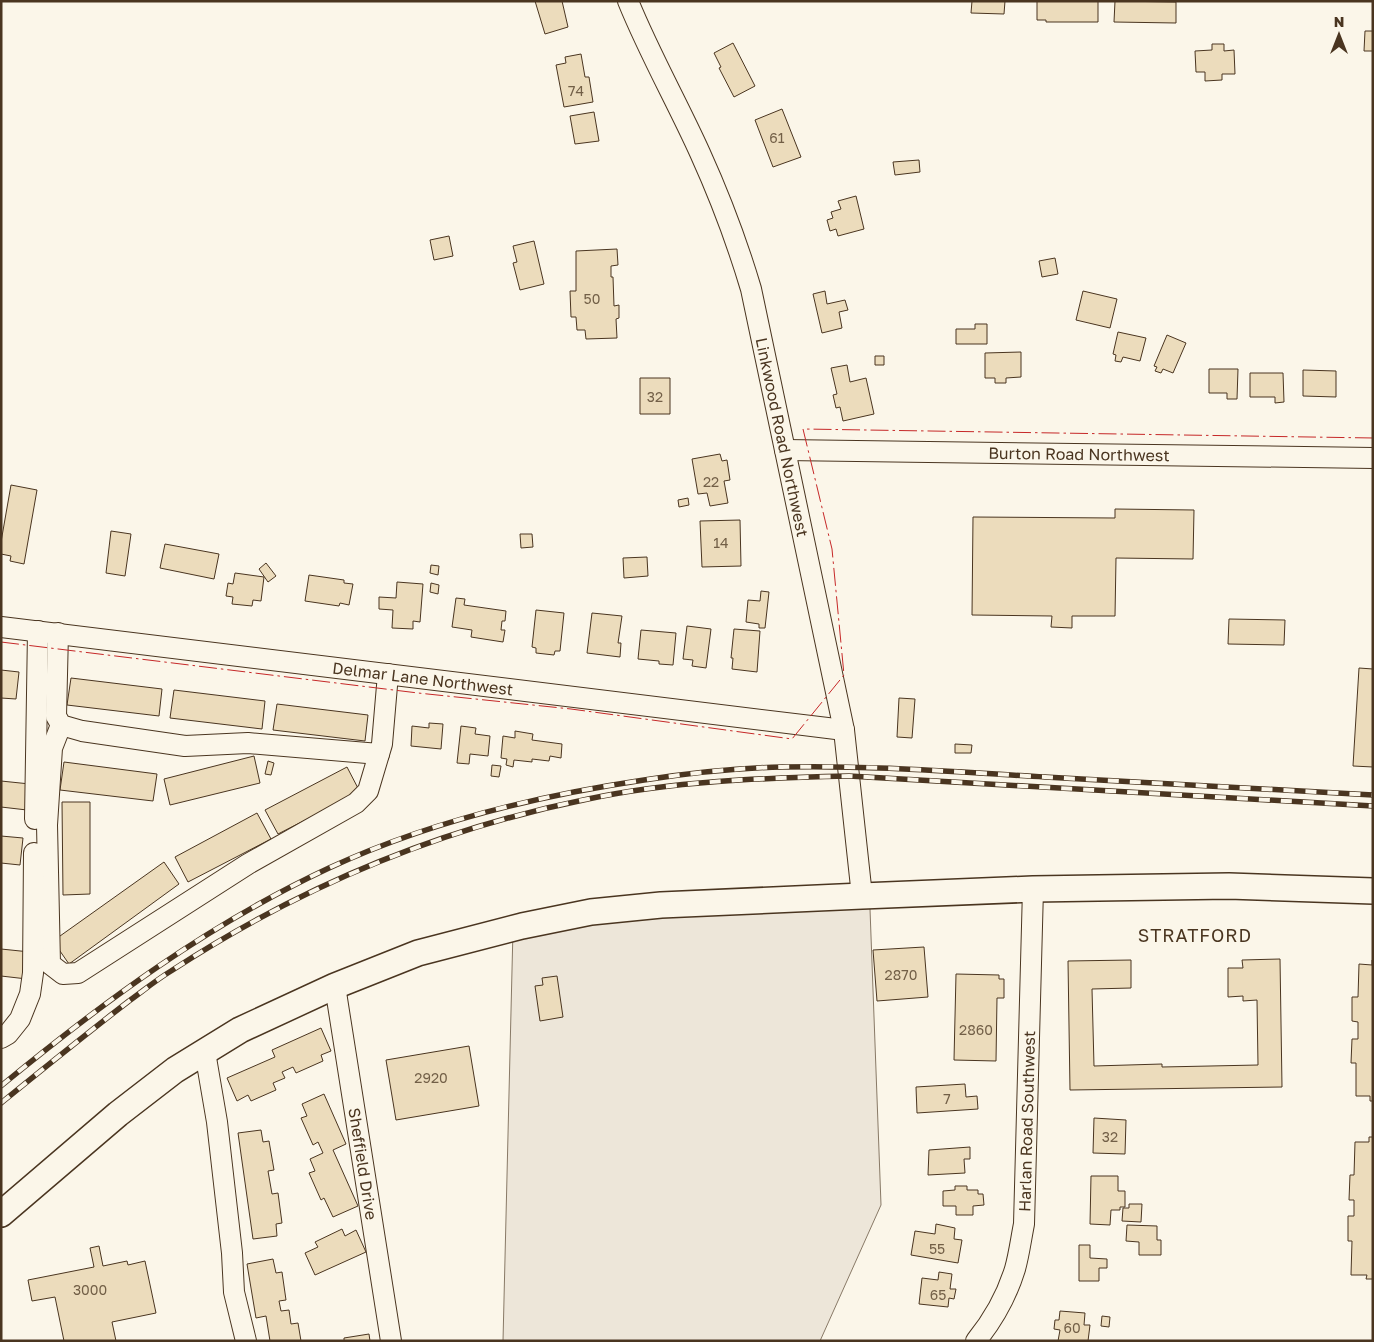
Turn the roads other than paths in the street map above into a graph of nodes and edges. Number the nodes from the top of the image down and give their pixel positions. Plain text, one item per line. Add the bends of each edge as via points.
1 (628, 1) edge
2 (785, 450) junction
3 (1373, 458) edge
4 (1, 627) edge
5 (48, 632) junction
6 (388, 674) junction
7 (61, 725) junction
8 (844, 730) junction
9 (379, 754) junction
10 (1033, 889) junction
11 (1373, 891) edge
12 (862, 896) junction
13 (335, 986) junction
14 (1, 1038) edge
15 (205, 1052) junction
16 (1, 1214) edge
17 (246, 1341) edge
18 (391, 1341) edge
19 (976, 1341) edge

1 - 2 street, Linkwood Road Northwest via 733,232 751,289
2 - 3 street, Burton Road Northwest
2 - 8 street, Linkwood Road Northwest
4 - 5 street, Delmar Lane Northwest
5 - 6 street, Delmar Lane Northwest
5 - 7 street via 56,716
5 - 14 street via 36,684 33,973 30,994 20,1019
6 - 8 street, Delmar Lane Northwest
6 - 9 street
7 - 9 street via 185,746 248,743
7 - 9 street via 52,748 47,825 50,964 63,974 78,973 248,864 356,803 368,791
8 - 12 street, Linkwood Road Northwest
10 - 11 main road via 1229,886
10 - 12 main road
10 - 19 street, Harlan Road Southwest via 1024,1224 1015,1269 1003,1299
12 - 13 main road via 661,905 592,912 418,953
13 - 15 main road via 240,1030
13 - 18 street, Sheffield Drive
15 - 16 main road via 175,1070 118,1114
15 - 17 street via 217,1122 234,1292

